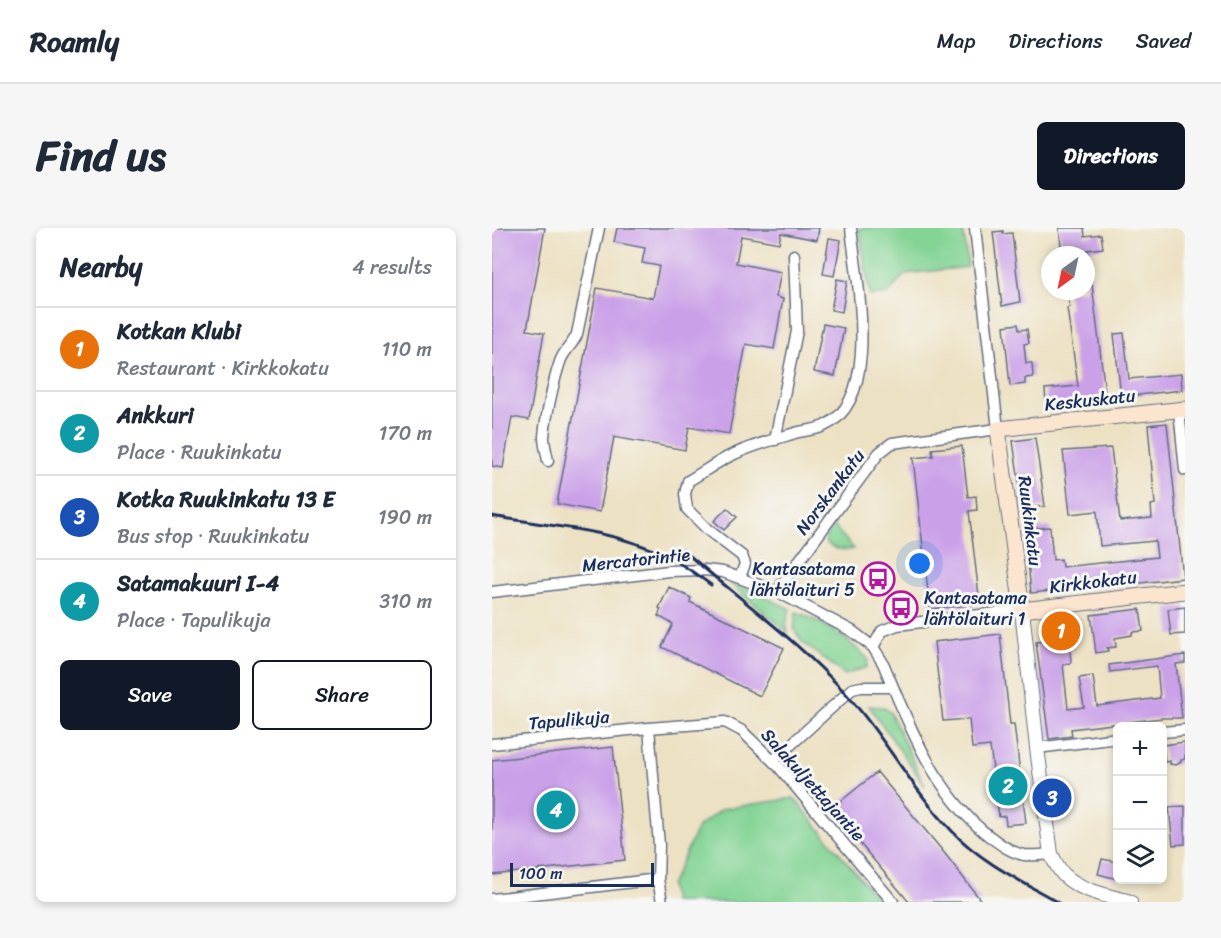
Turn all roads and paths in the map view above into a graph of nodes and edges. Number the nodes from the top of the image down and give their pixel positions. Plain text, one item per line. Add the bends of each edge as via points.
1 (599, 228) edge
2 (851, 228) edge
3 (975, 228) edge
4 (794, 255) dead end
5 (1182, 410) edge
6 (998, 429) junction
7 (776, 440) junction
8 (548, 461) dead end
9 (1185, 470) edge
10 (740, 577) junction
11 (1185, 591) edge
12 (492, 592) edge
13 (780, 593) junction
14 (1022, 610) junction
15 (873, 647) junction
16 (893, 687) junction
17 (649, 729) junction
18 (1185, 730) edge
19 (1167, 732) edge
20 (1113, 739) edge
21 (492, 744) edge
22 (1037, 748) junction
23 (773, 761) junction
24 (1052, 854) junction
25 (658, 879) junction
26 (492, 899) edge
27 (662, 902) edge
28 (893, 902) edge
29 (1130, 902) edge

1 - 8 street via 577,334 560,362 550,406 544,438
2 - 7 street via 862,329 861,365 855,391 841,414 824,426
3 - 6 street, Ruukinkatu
4 - 7 street via 797,331
5 - 6 main road, Keskuskatu
5 - 9 street
6 - 13 street, Norskankatu via 892,443 879,453 782,584
6 - 14 main road, Ruukinkatu
7 - 10 street via 731,455 688,481 687,509 742,556 745,564
10 - 12 street, Mercatorintie via 690,570
10 - 13 street, Mercatorintie
11 - 14 main road, Kirkkokatu
13 - 15 street, Mercatorintie via 852,630
14 - 15 street, Kirkkokatu via 897,625 882,631
14 - 22 street, Ruukinkatu
15 - 16 street
16 - 23 street via 852,689
16 - 24 street via 939,781 968,818 1015,852
17 - 21 street, Tapulikuja
17 - 23 street, Salakuljettajantie via 725,722 742,731
17 - 25 street via 659,845
18 - 19 street
20 - 22 street
22 - 24 street, Ruukinkatu
23 - 28 street, Salakuljettajantie
24 - 29 street via 1059,869 1075,883
25 - 26 street
25 - 27 street

